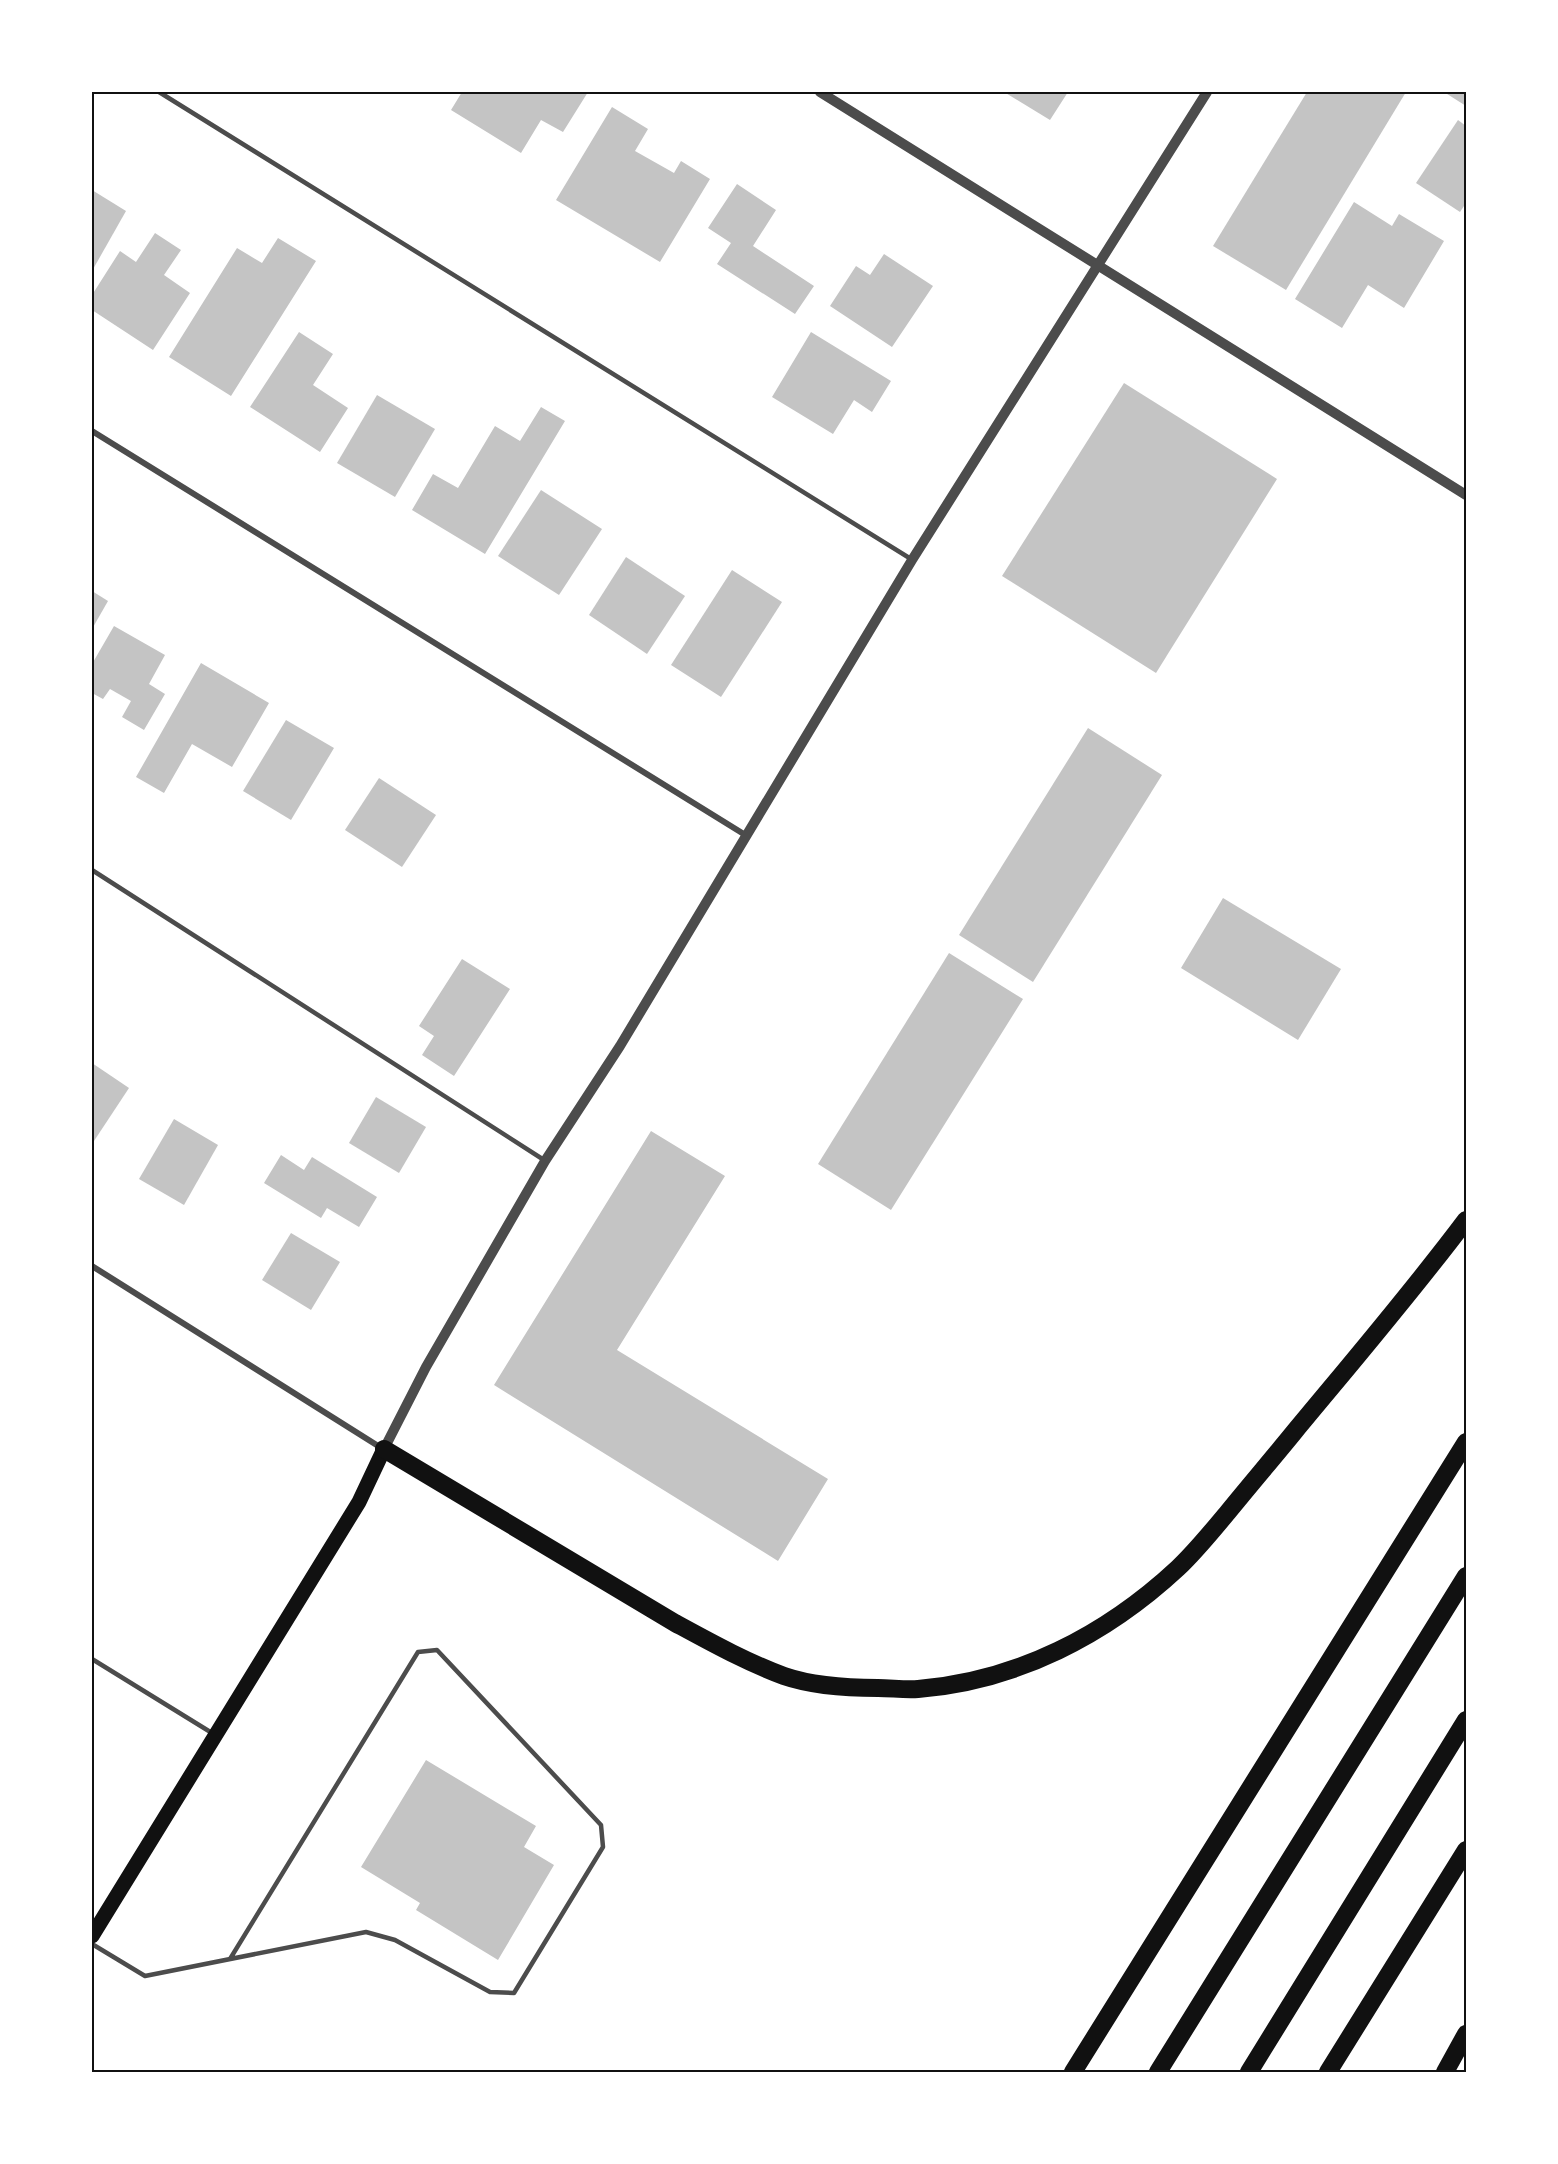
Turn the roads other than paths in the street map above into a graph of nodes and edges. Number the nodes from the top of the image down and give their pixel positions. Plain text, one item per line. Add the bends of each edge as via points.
1 (159, 92) edge
2 (820, 92) edge
3 (1207, 92) edge
4 (1097, 264) junction
5 (92, 431) edge
6 (1467, 495) edge
7 (912, 560) junction
8 (747, 836) junction
9 (92, 870) edge
10 (545, 1161) junction
11 (1467, 1220) edge
12 (92, 1266) edge
13 (1467, 1442) edge
14 (384, 1449) junction
15 (1467, 1576) edge
16 (92, 1659) edge
17 (1467, 1720) edge
18 (216, 1736) junction
19 (1467, 1850) edge
20 (92, 1936) edge
21 (92, 1944) edge
22 (230, 1959) junction
23 (1467, 2034) edge
24 (1073, 2073) edge
25 (1158, 2073) edge
26 (1249, 2073) edge
27 (1328, 2073) edge
28 (1445, 2073) edge

1 - 7 lane
2 - 4 street
3 - 4 street
4 - 6 street
4 - 7 street
5 - 8 street
7 - 8 street
8 - 10 street
9 - 10 lane
10 - 14 street via 426,1367
11 - 14 highway via 1180,1566 1108,1624 1031,1664 994,1675 918,1689 854,1688 784,1676 675,1623
12 - 14 street
13 - 24 highway
14 - 18 main road via 358,1502
15 - 25 highway
16 - 18 lane
17 - 26 highway
18 - 20 main road
19 - 27 highway
21 - 22 lane via 145,1976
22 - 22 lane via 418,1652 437,1650 601,1825 603,1847 514,1993 490,1992 395,1940 366,1932
23 - 28 highway

